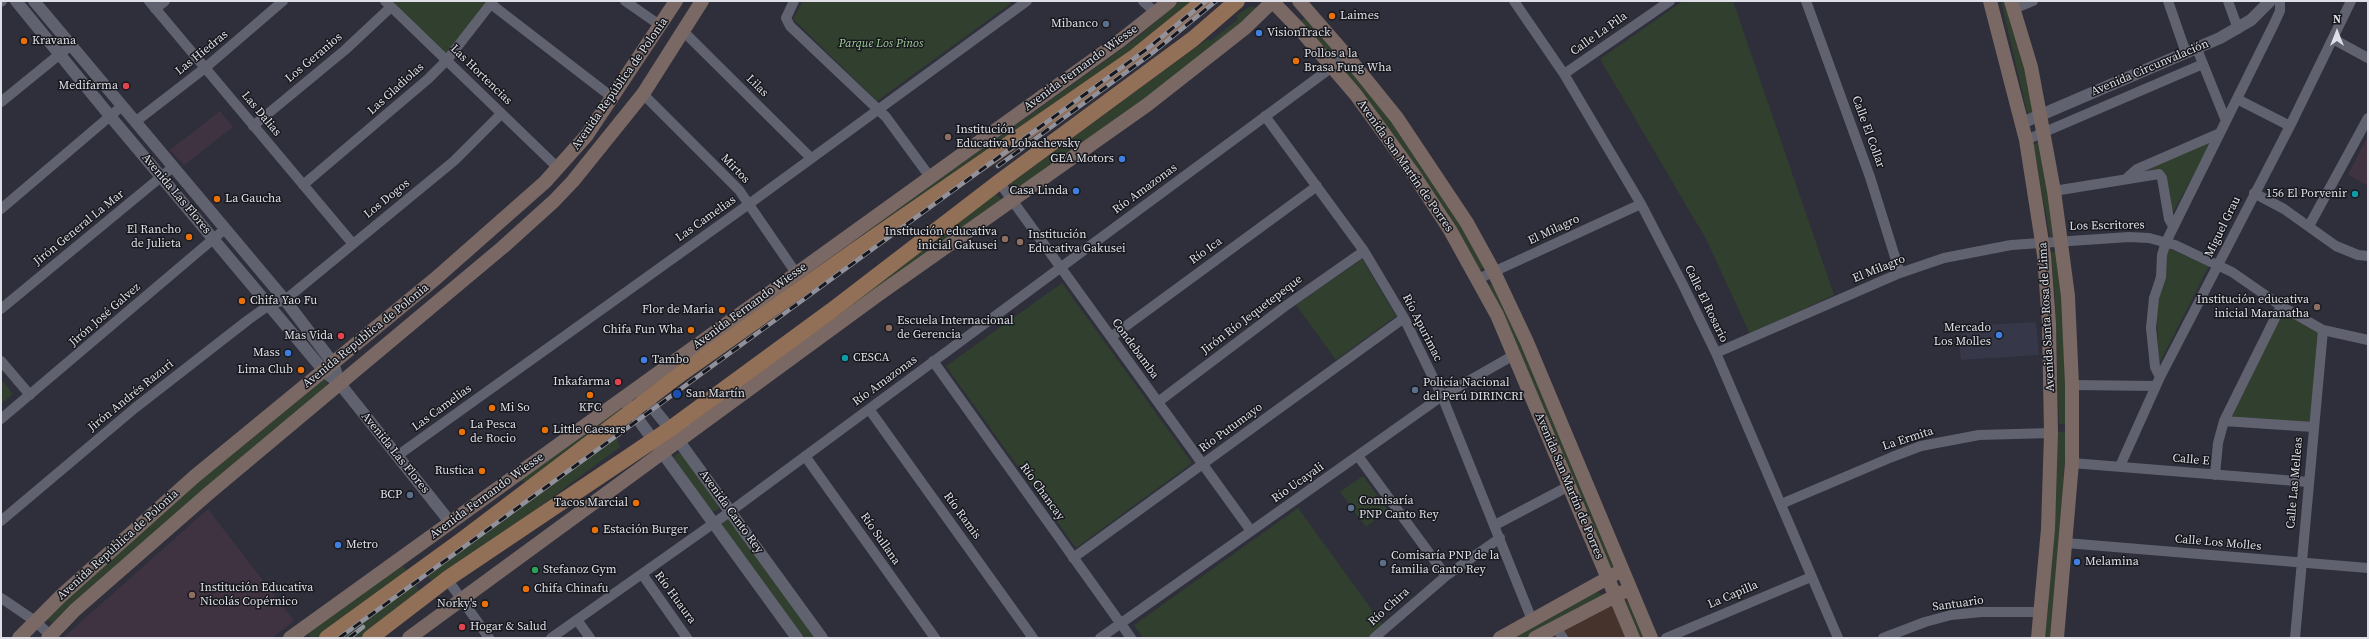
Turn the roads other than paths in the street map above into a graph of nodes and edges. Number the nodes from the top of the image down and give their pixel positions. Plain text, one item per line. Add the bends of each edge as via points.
1 (16, 1) edge
2 (34, 1) edge
3 (165, 1) edge
4 (283, 1) edge
5 (625, 1) edge
6 (676, 1) edge
7 (702, 1) edge
8 (794, 1) edge
9 (1143, 1) edge
10 (1170, 1) edge
11 (1204, 1) edge
12 (1237, 1) edge
13 (1514, 1) edge
14 (1670, 1) edge
15 (1806, 1) edge
16 (1990, 1) edge
17 (2033, 1) edge
18 (2168, 1) edge
19 (2228, 1) edge
20 (2270, 1) edge
21 (2280, 1) edge
22 (2351, 1) edge
23 (1024, 2) edge
24 (1272, 2) edge
25 (492, 3) edge
26 (1301, 3) edge
27 (388, 4) edge
28 (152, 5) edge
29 (2013, 5) edge
30 (1156, 13) junction
31 (1288, 18) junction
32 (661, 26) junction
33 (2238, 29) junction
34 (684, 32) junction
35 (2332, 39) junction
36 (71, 45) junction
37 (2191, 51) junction
38 (59, 54) junction
39 (1347, 56) junction
40 (2368, 58) edge
41 (447, 60) junction
42 (2203, 64) junction
43 (1331, 67) junction
44 (206, 68) junction
45 (1564, 74) junction
46 (643, 94) junction
47 (613, 98) junction
48 (2237, 99) junction
49 (1, 102) edge
50 (122, 106) junction
51 (877, 110) junction
52 (502, 114) junction
53 (2040, 115) junction
54 (110, 116) junction
55 (1265, 116) junction
56 (2368, 118) edge
57 (2226, 121) junction
58 (135, 122) junction
59 (2022, 122) junction
60 (253, 126) junction
61 (2290, 126) junction
62 (2044, 133) junction
63 (2220, 133) junction
64 (2026, 140) junction
65 (811, 158) junction
66 (173, 167) junction
67 (558, 168) junction
68 (161, 177) junction
69 (930, 177) junction
70 (2128, 177) junction
71 (999, 182) junction
72 (304, 185) junction
73 (1317, 186) junction
74 (2054, 191) junction
75 (2254, 193) junction
76 (1011, 200) junction
77 (749, 204) junction
78 (1641, 204) junction
79 (1, 209) edge
80 (2173, 226) junction
81 (2310, 226) junction
82 (225, 229) junction
83 (214, 239) junction
84 (2061, 240) junction
85 (2043, 242) junction
86 (2166, 242) junction
87 (353, 244) junction
88 (1364, 251) junction
89 (2368, 256) edge
90 (2219, 265) junction
91 (1060, 267) junction
92 (1494, 272) junction
93 (1900, 272) junction
94 (796, 273) junction
95 (1478, 279) junction
96 (285, 300) junction
97 (270, 305) junction
98 (2281, 306) junction
99 (1, 309) edge
100 (1404, 318) junction
101 (2323, 330) junction
102 (1111, 337) junction
103 (2368, 340) edge
104 (1716, 353) junction
105 (1514, 355) junction
106 (1, 361) edge
107 (933, 361) junction
108 (329, 367) junction
109 (2158, 382) junction
110 (340, 384) junction
111 (2072, 385) junction
112 (642, 394) junction
113 (30, 395) junction
114 (1442, 396) junction
115 (623, 398) junction
116 (1158, 402) junction
117 (869, 409) junction
118 (632, 412) junction
119 (1, 419) edge
120 (2224, 421) junction
121 (2313, 427) junction
122 (2051, 433) junction
123 (674, 434) junction
124 (657, 447) junction
125 (397, 456) junction
126 (805, 456) junction
127 (1358, 456) junction
128 (2072, 463) junction
129 (1203, 464) junction
130 (2120, 466) junction
131 (2214, 475) junction
132 (2308, 482) junction
133 (1569, 486) junction
134 (1781, 504) junction
135 (730, 511) junction
136 (1, 521) edge
137 (450, 522) junction
138 (714, 523) junction
139 (1495, 525) junction
140 (1251, 531) junction
141 (1500, 538) junction
142 (2066, 543) junction
143 (1073, 558) junction
144 (2302, 563) junction
145 (2368, 568) edge
146 (1623, 570) junction
147 (642, 574) junction
148 (1446, 576) junction
149 (1811, 577) junction
150 (447, 579) junction
151 (1608, 579) junction
152 (1630, 588) junction
153 (1615, 595) junction
154 (1, 598) edge
155 (461, 599) junction
156 (2040, 612) junction
157 (577, 620) junction
158 (1532, 620) junction
159 (35, 621) junction
160 (1120, 624) junction
161 (1559, 632) edge
162 (49, 637) edge
163 (19, 638) edge
164 (290, 638) edge
165 (327, 638) edge
166 (370, 638) edge
167 (408, 638) edge
168 (489, 638) edge
169 (551, 638) edge
170 (590, 638) edge
171 (687, 638) edge
172 (797, 638) edge
173 (822, 638) edge
174 (934, 638) edge
175 (1033, 638) edge
176 (1100, 638) edge
177 (1131, 638) edge
178 (1374, 638) edge
179 (1500, 638) edge
180 (1535, 638) edge
181 (1633, 638) edge
182 (1651, 638) edge
183 (1666, 638) edge
184 (1838, 638) edge
185 (1883, 638) edge
186 (2038, 638) edge
187 (2057, 638) edge
188 (2295, 638) edge

1 - 38 street, Avenida Las Flores
2 - 36 street, Avenida Las Flores
3 - 28 street
4 - 44 street, Las Hiedras
5 - 32 street
6 - 32 main road, Avenida República de Polonia
7 - 34 main road, Avenida República de Polonia
8 - 51 street via 786,18 790,26
9 - 30 street
10 - 30 main road, Avenida Fernando Wiesse
11 - 112 main road, Avenida Fernando Wiesse via 1136,56 783,300
12 - 71 main road via 1193,39
13 - 45 street, Calle El Rosario
14 - 45 street, Calle La Pila
15 - 93 street, Calle El Collar via 1870,177
16 - 59 main road, Avenida Santa Rosa de Lima
17 - 29 street
18 - 37 street
19 - 33 street
20 - 33 street, Avenida Circunvalación
21 - 48 street via 2280,11
22 - 35 street, Miguel Grau
23 - 51 street, Las Camelias
24 - 31 main road, Avenida San Martín de Porres
24 - 76 main road via 1246,28 1147,105
25 - 41 street, Las Gladiolas
25 - 47 street
26 - 31 main road
26 - 39 main road, Avenida San Martín de Porres
27 - 41 street, Las Hortencias
27 - 60 street, Los Geranios via 345,50
28 - 44 street, Las Dalias
29 - 53 main road, Avenida Santa Rosa de Lima via 2031,67
30 - 69 main road, Avenida Fernando Wiesse
31 - 43 main road, Avenida San Martín de Porres
32 - 47 main road, Avenida República de Polonia
33 - 37 street, Avenida Circunvalación
34 - 46 main road, Avenida República de Polonia
34 - 65 street, Lilas
35 - 40 street
35 - 61 street, Miguel Grau
36 - 38 street
36 - 50 street, Avenida Las Flores
37 - 42 street
37 - 53 street, Avenida Circunvalación
38 - 49 street
38 - 54 street, Avenida Las Flores
39 - 43 street, Río Amazonas
39 - 92 main road, Avenida San Martín de Porres via 1396,118 1443,185
41 - 52 street, Las Hortencias
41 - 72 street, Las Gladiolas via 411,95
42 - 57 street
42 - 62 street, Avenida Circunvalación
43 - 55 street, Río Amazonas
43 - 95 main road, Avenida San Martín de Porres via 1356,95 1412,172
44 - 58 street, Las Hiedras
44 - 60 street, Las Dalias
45 - 78 street, Calle El Rosario
46 - 77 street, Mirtos via 739,190
46 - 110 main road, Avenida República de Polonia via 554,201
47 - 67 main road, Avenida República de Polonia via 587,135
48 - 57 street
48 - 61 street
50 - 54 street
50 - 58 street, Avenida Las Flores
51 - 65 street, Las Camelias
51 - 69 street via 886,117
52 - 67 street, Las Hortencias
52 - 87 street, Los Dogos via 454,161
53 - 59 street, Avenida Circunvalación
53 - 62 main road, Avenida Santa Rosa de Lima
54 - 68 street, Avenida Las Flores
54 - 79 street
55 - 73 street, Río Apurimac
55 - 91 street, Río Amazonas
56 - 81 street
57 - 63 street
58 - 66 street, Avenida Las Flores
59 - 64 main road, Avenida Santa Rosa de Lima
60 - 72 street, Las Dalias
61 - 75 street, Miguel Grau
62 - 64 street, Avenida Circunvalación
62 - 74 main road, Avenida Santa Rosa de Lima
63 - 70 street via 2137,168
63 - 80 street
64 - 85 main road, Avenida Santa Rosa de Lima
65 - 77 street, Las Camelias
66 - 68 street, Jirón General La Mar
66 - 82 street, Avenida Las Flores
67 - 108 main road, Avenida República de Polonia via 486,236
68 - 83 street, Avenida Las Flores
68 - 99 street, Jirón General La Mar
69 - 94 main road, Avenida Fernando Wiesse
70 - 74 street
70 - 80 street via 2159,174 2162,178 2169,219
71 - 76 street, Condebamba
71 - 123 main road
72 - 87 street, Las Dalias
73 - 88 street, Río Apurimac
73 - 102 street, Río Ica
74 - 84 main road, Avenida Santa Rosa de Lima
75 - 81 street
75 - 90 street, Miguel Grau
76 - 91 street, Condebamba
76 - 123 main road
77 - 94 street, Mirtos
77 - 125 street, Las Camelias
78 - 92 street, El Milagro
78 - 104 street, Calle El Rosario
80 - 86 street
81 - 89 street via 2336,246 2358,255
82 - 83 street, Jirón José Galvez
82 - 96 street, Avenida Las Flores
83 - 97 street, Avenida Las Flores
83 - 113 street, Jirón José Galvez
84 - 85 street, El Milagro
84 - 86 street, Los Escritores via 2129,237
84 - 111 main road, Avenida Santa Rosa de Lima via 2068,296
85 - 93 street, El Milagro via 1976,251
85 - 122 main road, Avenida Santa Rosa de Lima via 2049,323
86 - 90 street, Los Escritores
86 - 109 street via 2162,255 2161,277 2154,298 2152,328
87 - 96 street, Los Dogos
88 - 100 street, Río Apurimac
88 - 116 street, Jirón Río Jequetepeque via 1284,307
90 - 98 street, Los Escritores
90 - 109 street, Miguel Grau
91 - 102 street, Condebamba
91 - 107 street, Río Amazonas
92 - 95 street, El Milagro
92 - 146 main road, Avenida San Martín de Porres via 1527,342
93 - 104 street, El Milagro
94 - 112 main road, Avenida Fernando Wiesse
95 - 105 main road, Avenida San Martín de Porres
96 - 97 street, Jirón Andrés Razuri
96 - 108 street, Avenida Las Flores
97 - 108 street, Avenida Las Flores
97 - 136 street, Jirón Andrés Razuri via 135,408
98 - 101 street, Los Escritores
98 - 120 street
100 - 114 street, Río Apurimac
100 - 129 street, Río Putumayo
101 - 103 street, Los Escritores
101 - 121 street, Calle Las Melleas
102 - 116 street, Condebamba
104 - 134 street, Calle El Rosario
105 - 114 street, Río Ucayali
105 - 133 main road, Avenida San Martín de Porres
106 - 113 street
107 - 117 street, Río Amazonas
107 - 143 street, Río Chancay
108 - 110 street, Avenida Las Flores
108 - 159 main road, Avenida República de Polonia via 194,477
109 - 111 street
109 - 130 street, Miguel Grau
110 - 125 street, Avenida Las Flores
110 - 162 main road, Avenida República de Polonia via 209,493 75,610
111 - 128 main road, Avenida Santa Rosa de Lima
112 - 115 main road, Avenida Fernando Wiesse
112 - 118 main road, Avenida Fernando Wiesse
112 - 123 street, Avenida Canto Rey
113 - 119 street, Jirón José Galvez
114 - 127 street, Río Ucayali
114 - 139 street, Río Apurimac
115 - 118 street, Avenida Canto Rey
115 - 137 main road, Avenida Fernando Wiesse
116 - 129 street, Condebamba
117 - 126 street, Río Amazonas
117 - 175 street, Río Ramis
118 - 124 street, Avenida Canto Rey
118 - 165 main road, Avenida Fernando Wiesse
120 - 121 street
120 - 131 street
121 - 132 street, Calle Las Melleas
122 - 134 street, La Ermita via 1979,435 1921,446
122 - 156 main road, Avenida Santa Rosa de Lima via 2048,529
123 - 124 main road
123 - 135 street, Avenida Canto Rey
124 - 138 street, Avenida Canto Rey
124 - 150 main road
124 - 155 main road
125 - 137 street, Avenida Las Flores
126 - 135 street, Río Amazonas
126 - 174 street, Río Sullana
127 - 140 street, Río Ucayali
127 - 148 street
128 - 130 street, Calle E
128 - 142 main road, Avenida Santa Rosa de Lima
129 - 140 street, Condebamba
129 - 143 street, Río Putumayo
130 - 131 street, Calle E
131 - 132 street, Calle E
132 - 144 street, Calle Las Melleas
133 - 139 street
133 - 151 main road, Avenida San Martín de Porres
134 - 149 street, Calle El Rosario
135 - 138 street, Río Amazonas
135 - 173 street, Avenida Canto Rey
137 - 164 main road, Avenida Fernando Wiesse
138 - 147 street, Río Amazonas
138 - 172 street, Avenida Canto Rey
139 - 141 street, Río Apurimac
140 - 160 street, Río Ucayali
141 - 148 street, Río Chira
141 - 158 street, Río Apurimac
142 - 144 street, Calle Los Molles
142 - 187 main road, Avenida Santa Rosa de Lima
143 - 160 street, Río Chancay
144 - 145 street, Calle Los Molles
144 - 188 street, Calle Las Melleas
146 - 151 main road
146 - 152 main road, Avenida San Martín de Porres
147 - 157 street, Río Amazonas
147 - 171 street, Río Huaura
148 - 178 street, Río Chira
149 - 183 street, La Capilla
149 - 184 street, Calle El Rosario
150 - 155 street
150 - 166 main road
151 - 153 main road, Avenida San Martín de Porres
151 - 158 main road
152 - 153 main road
152 - 182 main road, Avenida San Martín de Porres
153 - 161 main road
153 - 181 main road, Avenida San Martín de Porres
154 - 159 street
155 - 167 main road
155 - 168 street
156 - 185 street, Santuario via 1951,615
156 - 186 main road, Avenida Santa Rosa de Lima
157 - 169 street, Río Amazonas
157 - 170 street
158 - 179 main road
159 - 162 street
159 - 163 main road, Avenida República de Polonia
160 - 176 street, Río Ucayali
160 - 177 street, Río Chancay
161 - 180 main road

